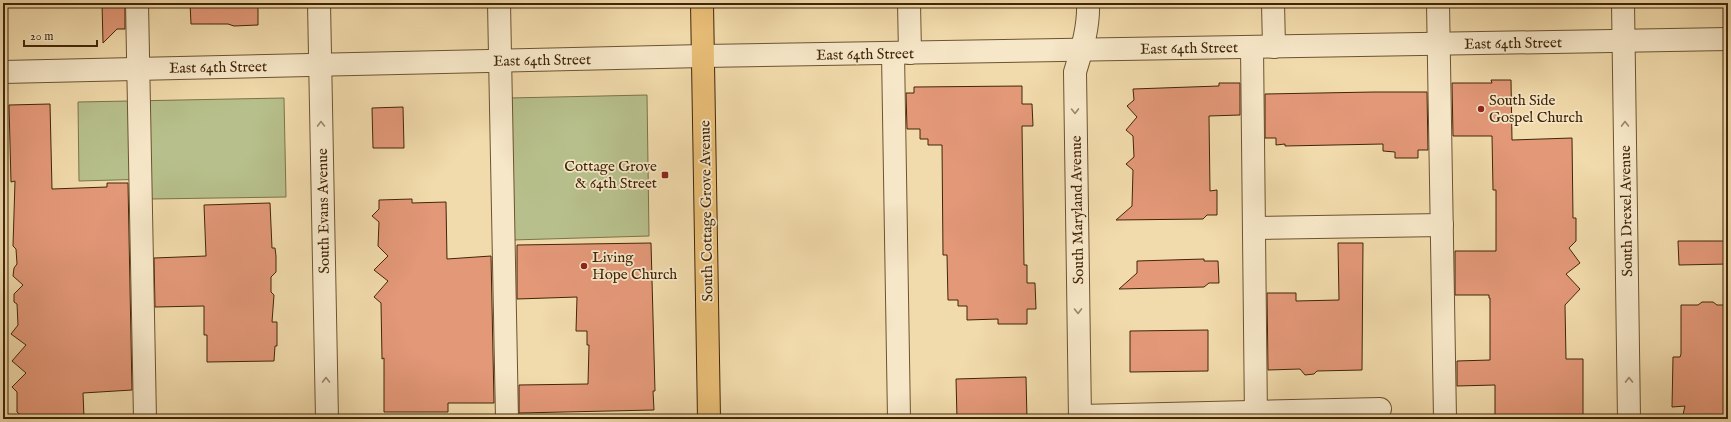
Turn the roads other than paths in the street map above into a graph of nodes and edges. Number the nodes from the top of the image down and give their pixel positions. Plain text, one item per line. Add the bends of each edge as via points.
1 (137, 3) edge
2 (319, 3) edge
3 (499, 3) edge
4 (702, 3) edge
5 (909, 3) edge
6 (1088, 3) edge
7 (1273, 3) edge
8 (1438, 3) edge
9 (1623, 3) edge
10 (1728, 39) edge
11 (1623, 41) junction
12 (1439, 44) junction
13 (1252, 47) junction
14 (1274, 47) junction
15 (1082, 50) junction
16 (902, 53) junction
17 (703, 56) junction
18 (500, 61) junction
19 (320, 65) junction
20 (138, 69) junction
21 (3, 72) edge
22 (1442, 225) junction
23 (1254, 228) junction
24 (1380, 409) dead end
25 (1256, 416) edge
26 (1080, 417) edge
27 (145, 419) edge
28 (327, 419) edge
29 (507, 419) edge
30 (709, 419) edge
31 (899, 419) edge
32 (1445, 419) edge
33 (1629, 419) edge

1 - 20 street
2 - 19 street, South Evans Avenue
3 - 18 street
4 - 17 main road, South Cottage Grove Avenue
5 - 16 street
6 - 15 street, South Maryland Avenue via 1088,20
7 - 14 street
8 - 12 street
9 - 11 street, South Drexel Avenue
10 - 11 street, East 64th Street
11 - 12 street, East 64th Street
33 -> 11 street, South Drexel Avenue
12 - 14 street, East 64th Street
12 - 22 street
13 - 14 street, East 64th Street
13 - 15 street, East 64th Street
13 - 23 street
15 - 16 street, East 64th Street
15 -> 26 street, South Maryland Avenue via 1075,72
16 - 17 street, East 64th Street
16 - 31 street
17 - 18 street, East 64th Street
17 - 30 main road, South Cottage Grove Avenue
18 - 19 street, East 64th Street
18 - 29 street
19 - 20 street, East 64th Street
28 -> 19 street, South Evans Avenue
20 - 21 street, East 64th Street
20 - 27 street
22 - 23 street
22 - 32 street
23 - 25 street
24 - 25 street
25 - 26 street

